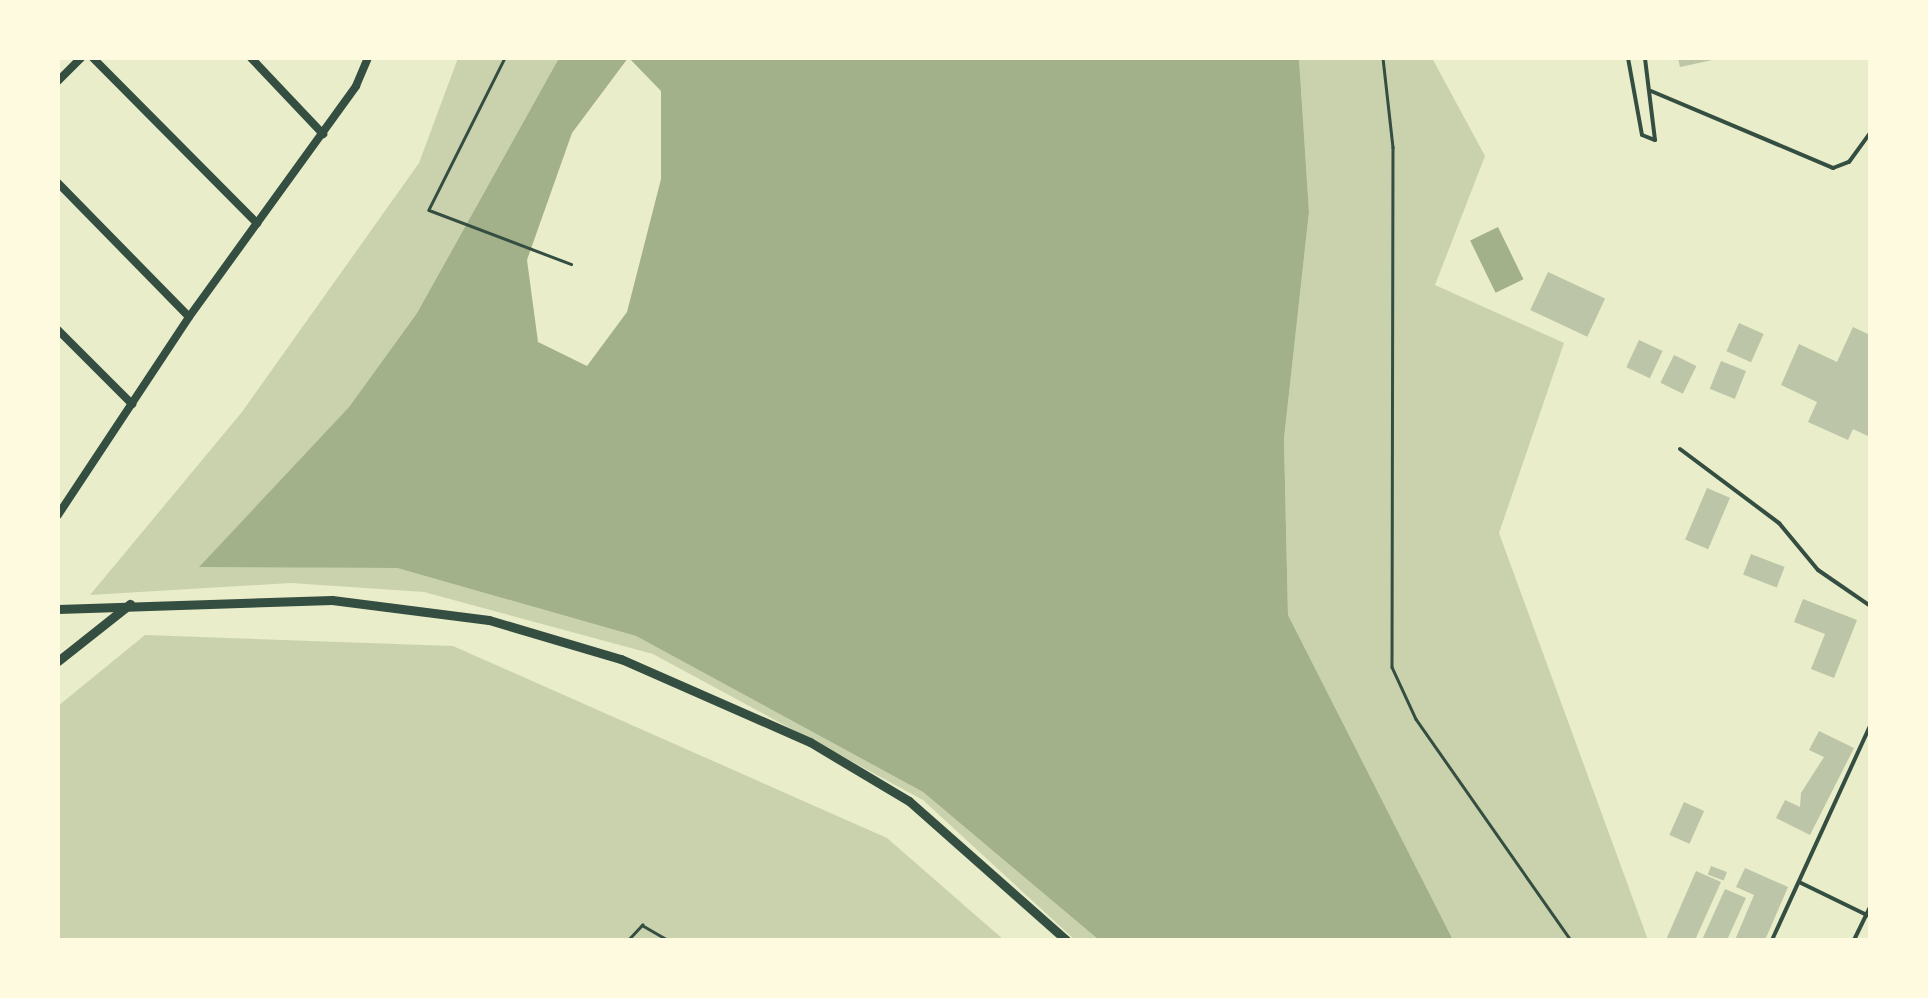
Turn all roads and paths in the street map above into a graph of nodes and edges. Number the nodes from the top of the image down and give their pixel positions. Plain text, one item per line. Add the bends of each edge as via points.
1 (81, 58) edge
2 (93, 58) edge
3 (252, 58) edge
4 (368, 58) edge
5 (505, 58) edge
6 (1383, 58) edge
7 (1628, 58) edge
8 (1645, 58) edge
9 (58, 81) edge
10 (1651, 91) junction
11 (322, 134) junction
12 (1870, 134) edge
13 (58, 183) edge
14 (257, 224) junction
15 (571, 264) dead end
16 (188, 317) junction
17 (58, 330) edge
18 (132, 404) junction
19 (1680, 449) dead end
20 (58, 516) edge
21 (130, 604) junction
22 (1869, 604) edge
23 (58, 609) edge
24 (58, 660) edge
25 (1870, 726) edge
26 (1799, 882) junction
27 (1870, 907) edge
28 (1866, 915) junction
29 (628, 940) edge
30 (668, 940) edge
31 (1066, 940) edge
32 (1571, 940) edge
33 (1772, 940) edge
34 (1854, 940) edge

1 - 9 street
2 - 14 street
3 - 11 street
4 - 11 street
5 - 15 path via 428,210
6 - 32 path via 1393,148 1392,667 1416,720
7 - 10 lane via 1648,140 1660,135
8 - 10 lane
10 - 12 lane via 1833,168 1849,162
11 - 14 street
13 - 16 street
14 - 16 street
16 - 18 street
17 - 18 street
18 - 20 street
19 - 22 lane via 1779,524 1818,570
21 - 23 street
21 - 24 street
21 - 31 street via 332,600 489,620 620,659 810,742 908,802
25 - 26 lane
26 - 28 lane
26 - 33 lane
27 - 28 lane
28 - 34 lane
29 - 30 path via 642,925

